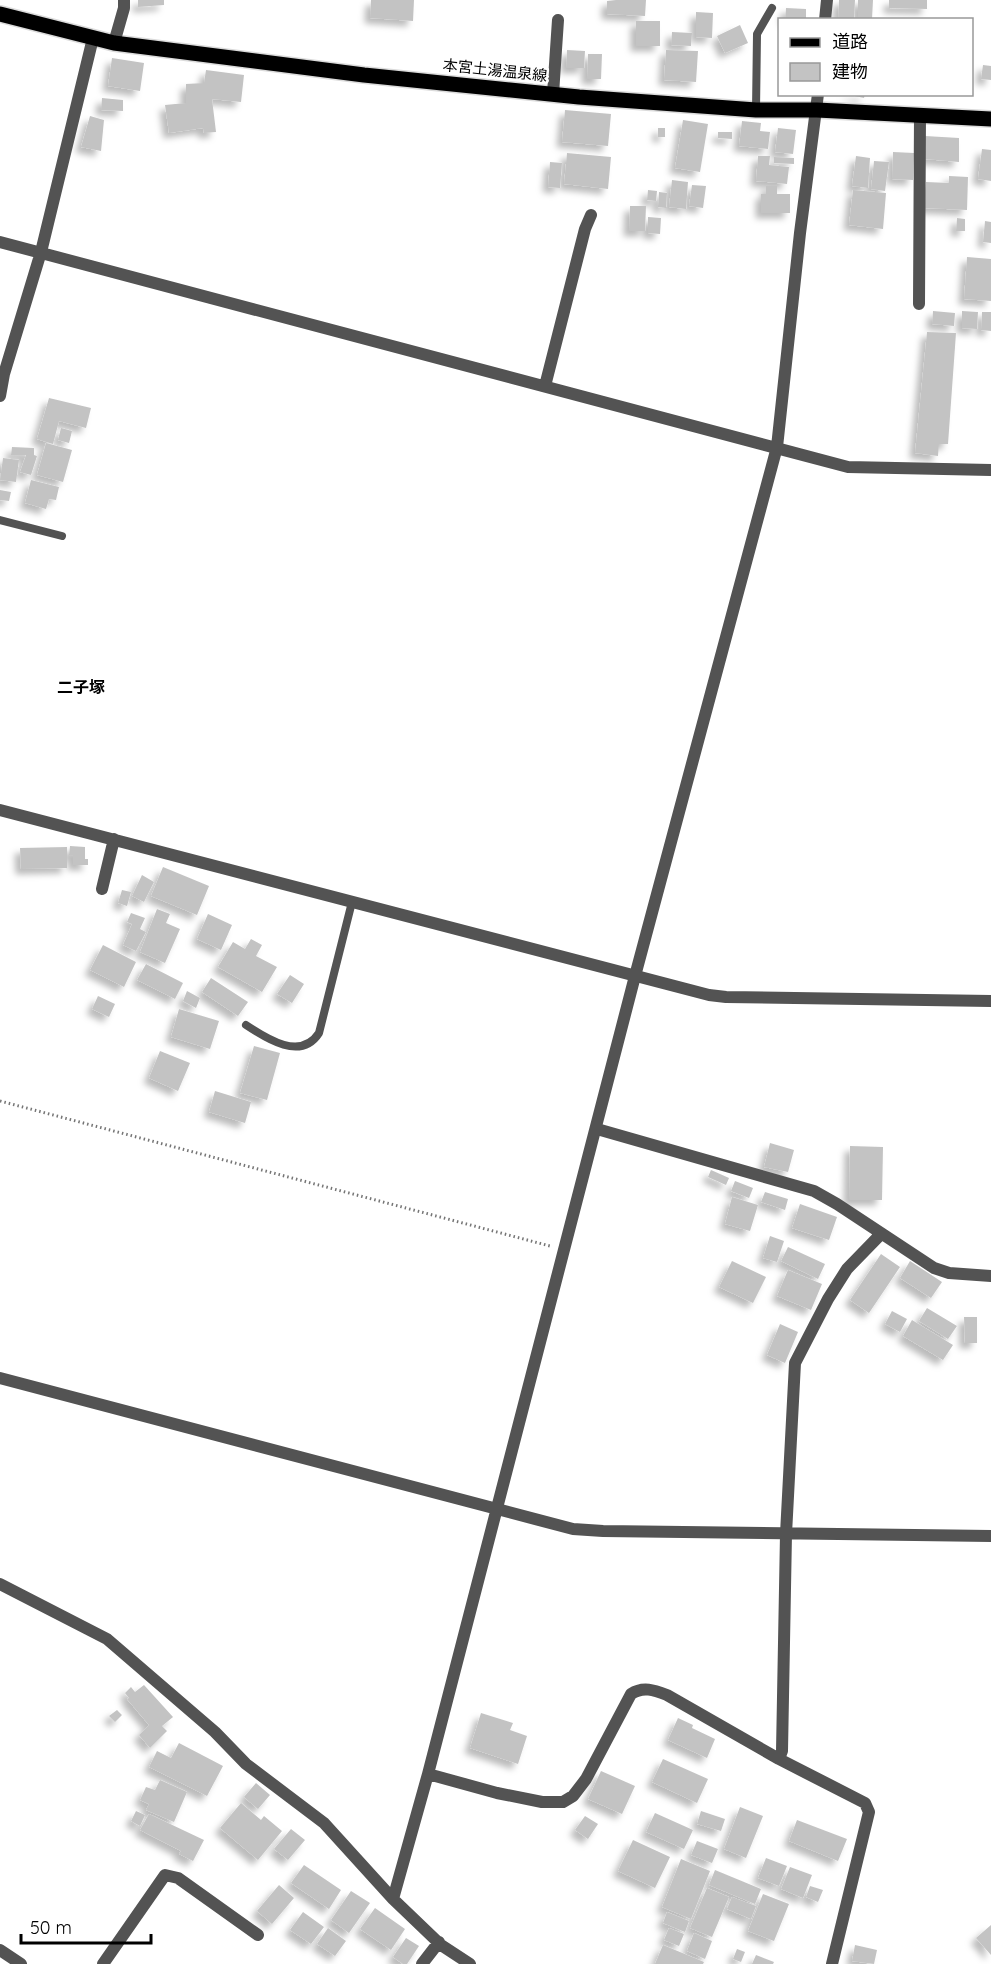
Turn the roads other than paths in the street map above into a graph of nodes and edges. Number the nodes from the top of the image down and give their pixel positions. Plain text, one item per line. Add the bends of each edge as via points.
1 (124, 0) edge
2 (827, 0) edge
3 (772, 8) dead end
4 (0, 14) edge
5 (825, 18) edge
6 (558, 20) dead end
7 (93, 38) junction
8 (114, 43) junction
9 (553, 94) junction
10 (818, 102) edge
11 (756, 110) junction
12 (920, 115) junction
13 (991, 118) edge
14 (591, 215) dead end
15 (0, 242) edge
16 (41, 252) junction
17 (919, 304) dead end
18 (545, 386) junction
19 (0, 396) edge
20 (777, 447) junction
21 (991, 470) edge
22 (0, 520) edge
23 (62, 536) dead end
24 (0, 810) edge
25 (114, 839) junction
26 (102, 889) dead end
27 (352, 902) junction
28 (635, 976) junction
29 (991, 1001) edge
30 (246, 1026) dead end
31 (597, 1128) junction
32 (881, 1234) junction
33 (991, 1276) edge
34 (0, 1378) edge
35 (496, 1508) junction
36 (786, 1534) junction
37 (991, 1536) edge
38 (0, 1584) edge
39 (779, 1759) junction
40 (428, 1774) junction
41 (393, 1899) junction
42 (258, 1935) dead end
43 (439, 1942) junction
44 (0, 1950) edge
45 (21, 1964) edge
46 (103, 1964) edge
47 (422, 1964) edge
48 (470, 1964) edge
49 (832, 1964) edge

1 - 8 street
2 - 5 street
3 - 11 lane via 757,34
4 - 7 main road, 本宮土湯温泉線
6 - 9 street
7 - 8 main road, 本宮土湯温泉線
7 - 16 street
8 - 9 main road, 本宮土湯温泉線
9 - 11 main road, 本宮土湯温泉線
10 - 11 main road, 本宮土湯温泉線
10 - 12 main road, 本宮土湯温泉線
10 - 20 street
12 - 13 main road, 本宮土湯温泉線
12 - 17 street
14 - 18 street
15 - 16 street
16 - 18 street
16 - 19 street
18 - 20 street
20 - 21 street via 848,467
20 - 28 street
22 - 23 lane
24 - 25 street
25 - 26 street
25 - 27 street
27 - 28 street
27 - 30 lane via 319,1033 313,1043 276,1043
28 - 29 street via 726,997
28 - 31 street
31 - 32 street via 814,1191
31 - 35 street
32 - 33 street via 940,1271
32 - 36 street via 847,1269 795,1363
34 - 35 street
35 - 36 street via 573,1529
35 - 40 street
36 - 37 street
36 - 39 street
38 - 41 street via 107,1639 215,1732 246,1764 324,1822
39 - 40 street via 667,1695 643,1689 631,1694 586,1779 563,1802 542,1802
39 - 49 street via 862,1799 869,1812
40 - 41 street
41 - 43 street
42 - 46 street via 178,1878 165,1875
43 - 47 street
43 - 48 street
44 - 45 street

